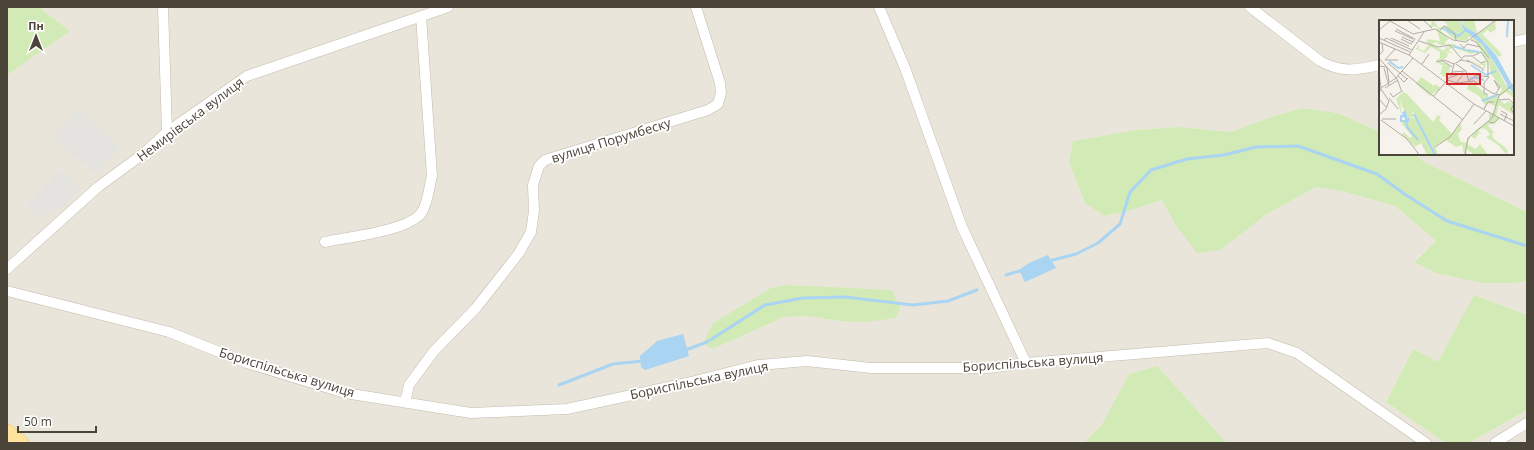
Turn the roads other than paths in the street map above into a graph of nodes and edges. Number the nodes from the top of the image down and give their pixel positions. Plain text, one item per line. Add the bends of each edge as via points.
1 (163, 7) edge
2 (448, 7) edge
3 (696, 7) edge
4 (879, 7) edge
5 (1250, 7) edge
6 (420, 16) junction
7 (1527, 38) edge
8 (1514, 42) edge
9 (1379, 65) edge
10 (167, 132) junction
11 (325, 242) dead end
12 (7, 269) edge
13 (7, 291) edge
14 (1026, 363) junction
15 (405, 402) junction
16 (1527, 423) edge
17 (7, 432) edge
18 (21, 443) edge
19 (1426, 443) edge
20 (1495, 443) edge

1 - 10 street
2 - 6 street, Немирівська вулиця
3 - 15 street, вулиця Порумбеску via 720,82 718,104 708,110 545,160 539,166 533,185 534,211 531,232 519,253 476,308 434,351 409,385
4 - 14 street via 905,68 962,228
5 - 9 street via 1330,67 1351,70
6 - 10 street, Немирівська вулиця via 247,76
6 - 11 street via 432,176 428,197 421,213 411,222 393,229
7 - 8 street
10 - 12 street, Немирівська вулиця via 98,187
13 - 15 street, Бориспільська вулиця via 169,332 247,363 346,393
14 - 15 street, Бориспільська вулиця via 988,368 871,368 807,361 758,366 567,409 471,413
14 - 19 street, Бориспільська вулиця via 1268,343 1297,353
16 - 20 street
17 - 18 main road

